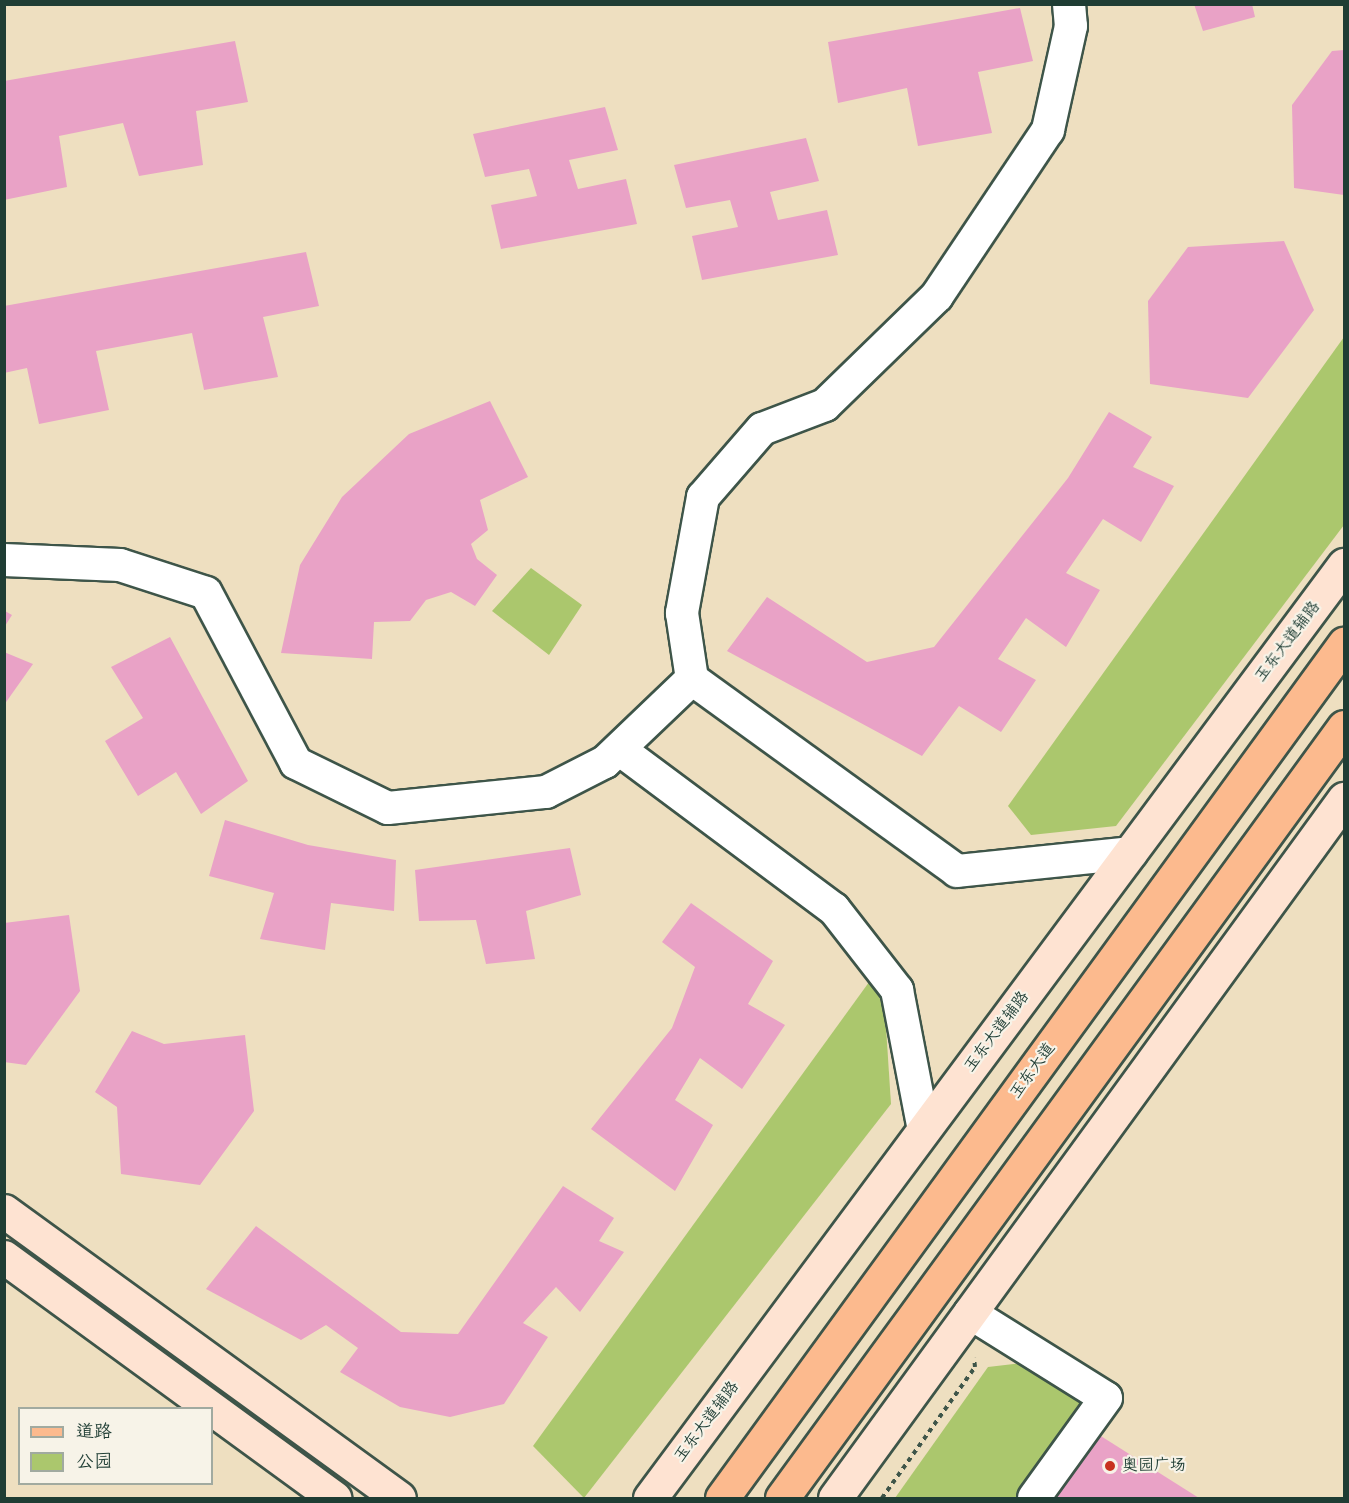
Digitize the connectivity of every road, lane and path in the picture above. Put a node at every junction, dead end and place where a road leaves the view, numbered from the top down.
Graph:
1 (1069, 4) edge
2 (4, 560) edge
3 (1344, 565) edge
4 (1344, 644) edge
5 (692, 680) junction
6 (1344, 727) edge
7 (620, 749) junction
8 (1344, 799) edge
9 (1131, 853) junction
10 (924, 1130) junction
11 (4, 1211) edge
12 (4, 1257) edge
13 (970, 1313) junction
14 (210, 1407) edge
15 (213, 1409) edge
16 (335, 1498) edge
17 (399, 1498) edge
18 (650, 1498) edge
19 (722, 1498) edge
20 (782, 1498) edge
21 (835, 1498) edge
22 (1034, 1498) edge

1 - 5 street
2 - 7 street
3 - 9 street, 玉东大道辅路
4 - 19 main road, 玉东大道
5 - 7 street
5 - 9 street
6 - 20 main road
7 - 10 street
8 - 13 street
9 - 10 street, 玉东大道辅路
10 - 18 street, 玉东大道辅路
11 - 17 street
12 - 14 street
13 - 21 street
13 - 22 street
15 - 16 street

